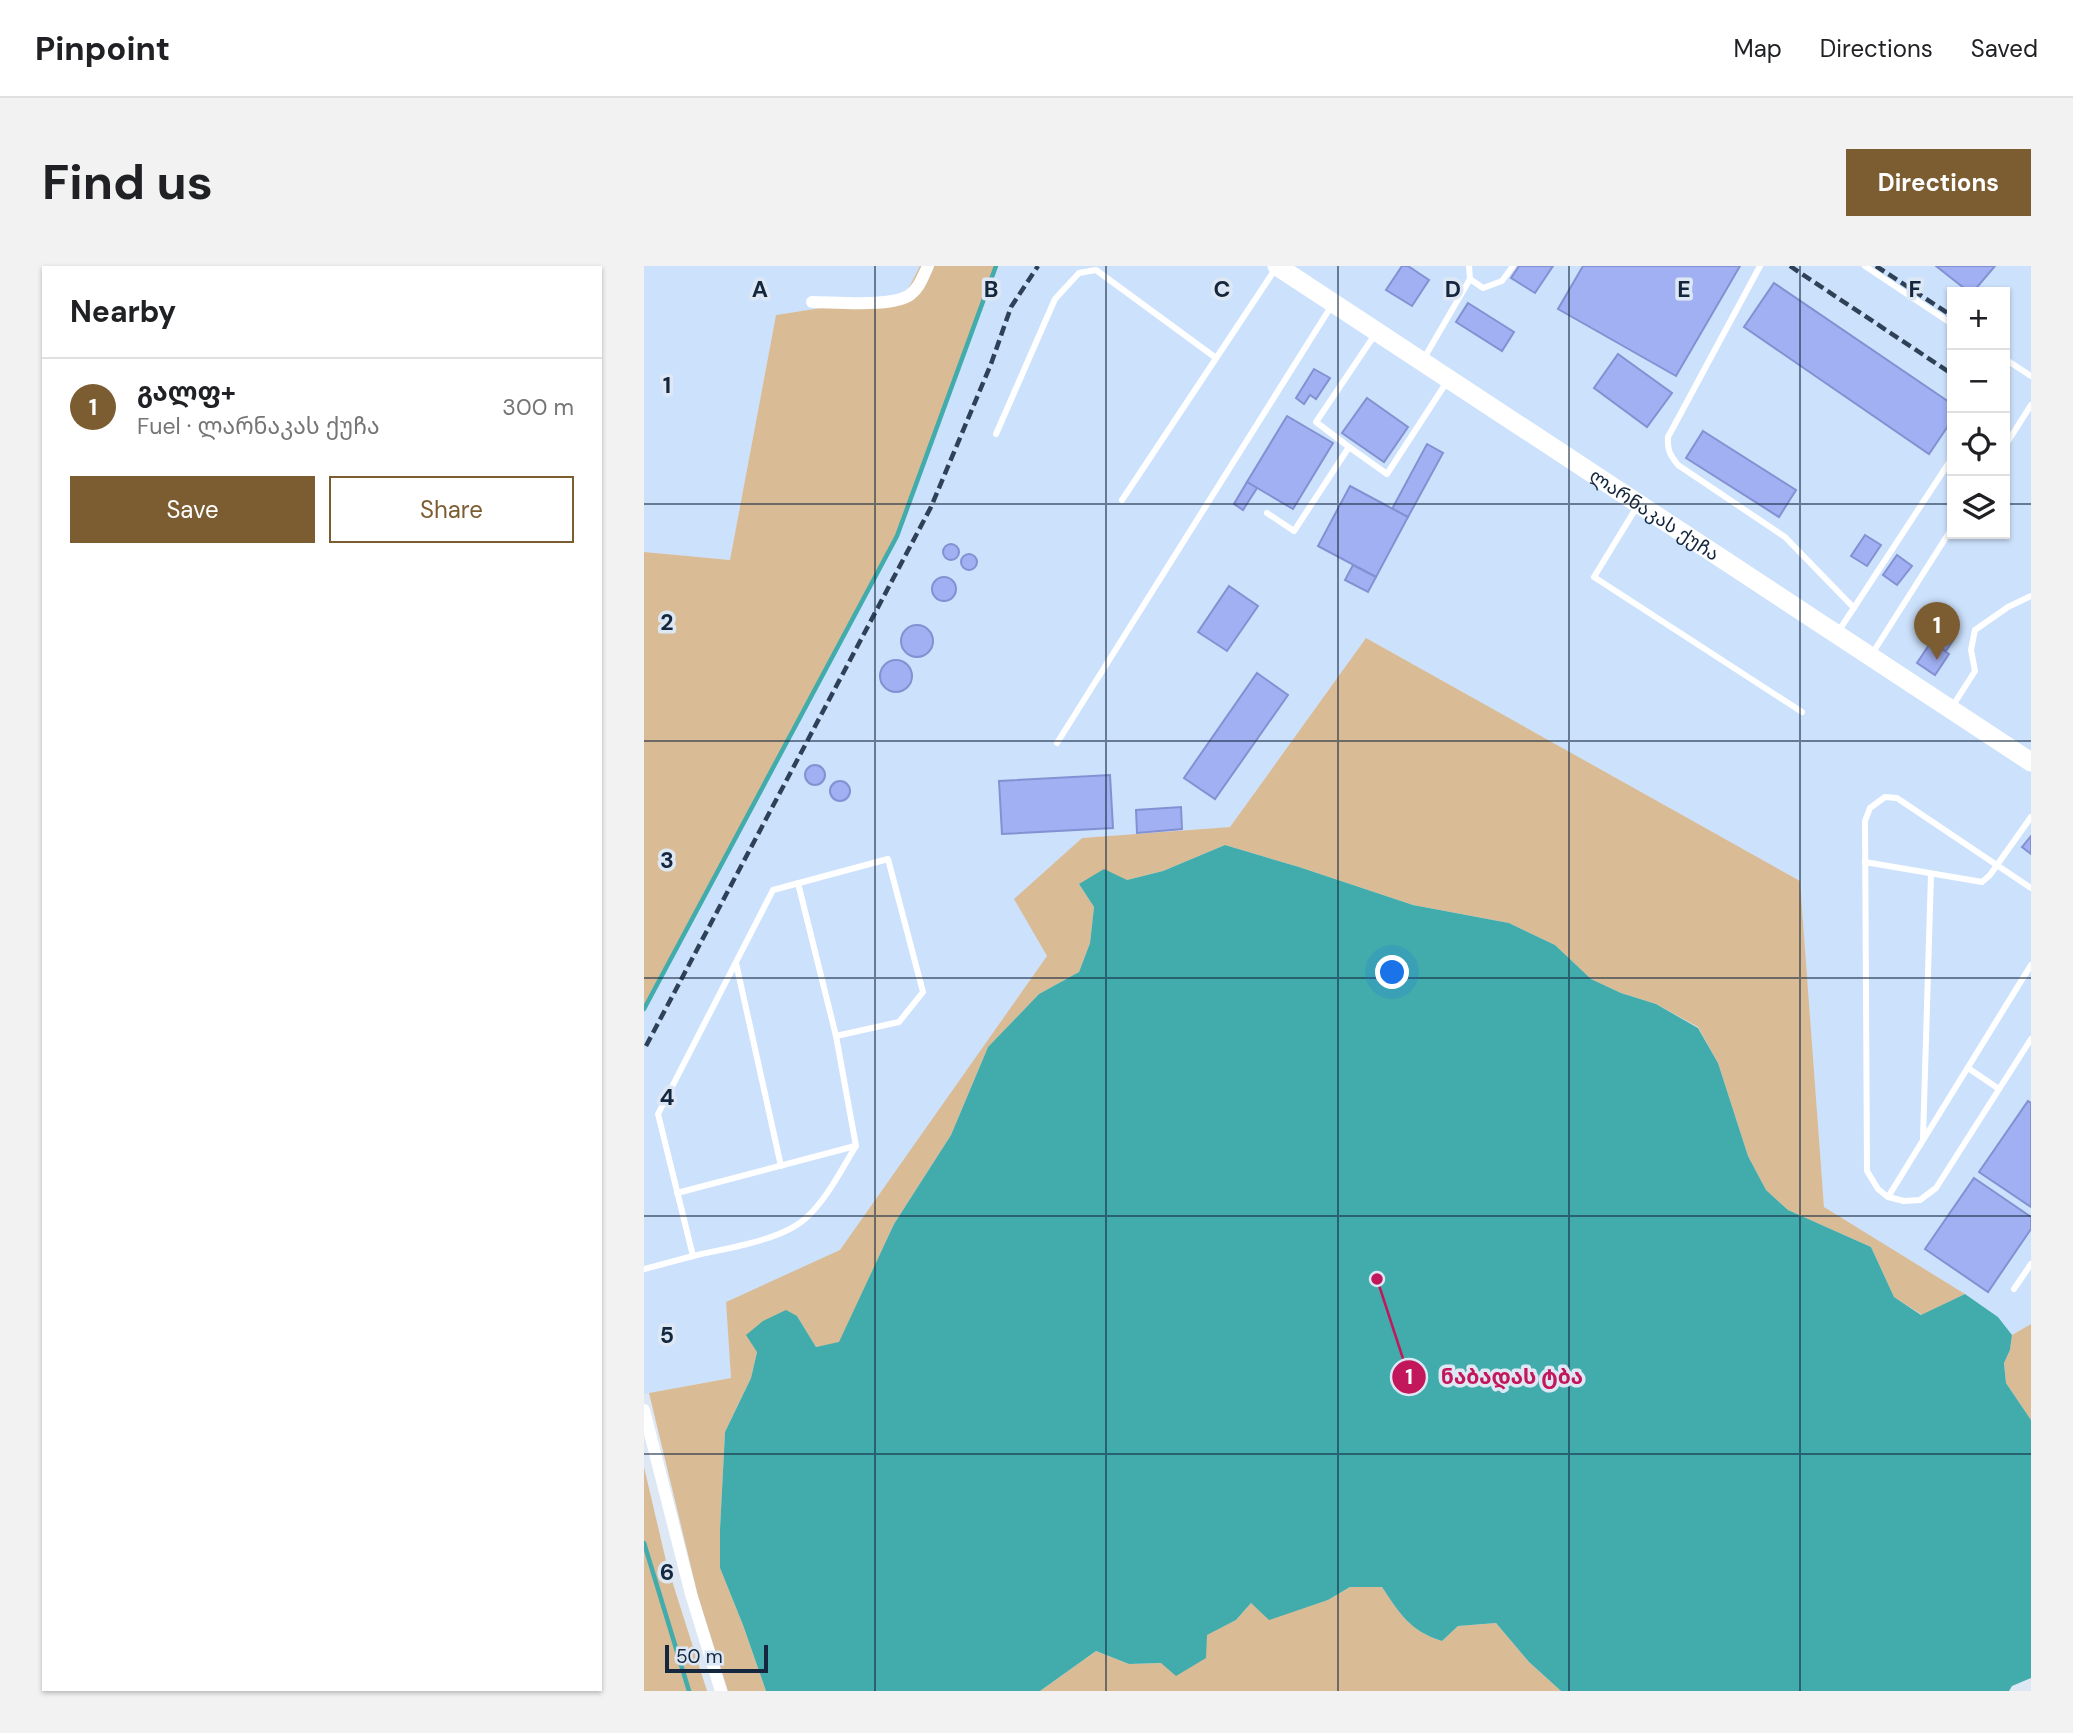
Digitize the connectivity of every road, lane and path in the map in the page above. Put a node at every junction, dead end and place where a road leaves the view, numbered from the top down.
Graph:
1 (928, 266) edge
2 (1277, 266) edge
3 (1469, 266) edge
4 (1513, 266) edge
5 (1760, 266) edge
6 (1865, 266) edge
7 (1470, 279) junction
8 (812, 302) dead end
9 (1333, 303) junction
10 (1947, 321) edge
11 (1377, 332) junction
12 (1216, 358) junction
13 (1422, 361) junction
14 (2010, 364) edge
15 (2031, 376) edge
16 (1449, 379) junction
17 (2031, 405) edge
18 (996, 434) dead end
19 (2010, 438) edge
20 (1349, 447) junction
21 (1947, 466) edge
22 (1122, 500) dead end
23 (1639, 504) junction
24 (1267, 513) dead end
25 (1947, 536) edge
26 (2031, 596) edge
27 (1854, 608) junction
28 (1837, 633) junction
29 (1871, 656) junction
30 (1951, 709) junction
31 (1802, 712) dead end
32 (1057, 743) dead end
33 (2031, 762) edge
34 (2031, 817) edge
35 (1865, 862) junction
36 (1998, 865) junction
37 (1931, 874) junction
38 (798, 883) junction
39 (2031, 888) edge
40 (736, 962) junction
41 (2031, 965) edge
42 (836, 1036) junction
43 (2031, 1039) edge
44 (1968, 1068) junction
45 (1999, 1089) junction
46 (1923, 1140) junction
47 (856, 1146) junction
48 (781, 1167) junction
49 (677, 1193) junction
50 (1888, 1197) junction
51 (693, 1256) junction
52 (2031, 1264) edge
53 (644, 1269) edge
54 (2014, 1289) dead end
55 (644, 1410) edge
56 (721, 1691) edge

1 - 8 street
2 - 9 highway, ლარნაკას ქუჩა
2 - 12 lane
3 - 7 lane
4 - 7 lane
5 - 27 lane
6 - 10 lane
7 - 13 lane
9 - 11 highway, ლარნაკას ქუჩა
9 - 32 lane
11 - 13 highway, ლარნაკას ქუჩა
11 - 20 lane
12 - 18 lane
12 - 22 lane
13 - 16 highway, ლარნაკას ქუჩა
14 - 15 lane
16 - 20 lane
16 - 23 highway, ლარნაკას ქუჩა
17 - 19 lane
20 - 24 lane
21 - 27 lane
23 - 28 highway, ლარნაკას ქუჩა
23 - 31 lane
25 - 29 lane
26 - 30 lane
27 - 28 lane
28 - 29 highway, ლარნაკას ქუჩა
29 - 30 highway, ლარნაკას ქუჩა
30 - 33 highway, ლარნაკას ქუჩა
34 - 36 lane
35 - 36 lane
35 - 37 lane
35 - 50 lane
36 - 37 lane
36 - 39 lane
37 - 46 lane
38 - 40 lane
38 - 42 lane
38 - 42 lane
40 - 48 lane
40 - 49 lane
41 - 44 lane
42 - 47 lane
43 - 45 lane
44 - 45 lane
44 - 46 lane
45 - 50 lane
46 - 50 lane
47 - 48 lane
47 - 51 lane
48 - 49 lane
49 - 51 lane
51 - 53 lane
52 - 54 lane
55 - 56 street

